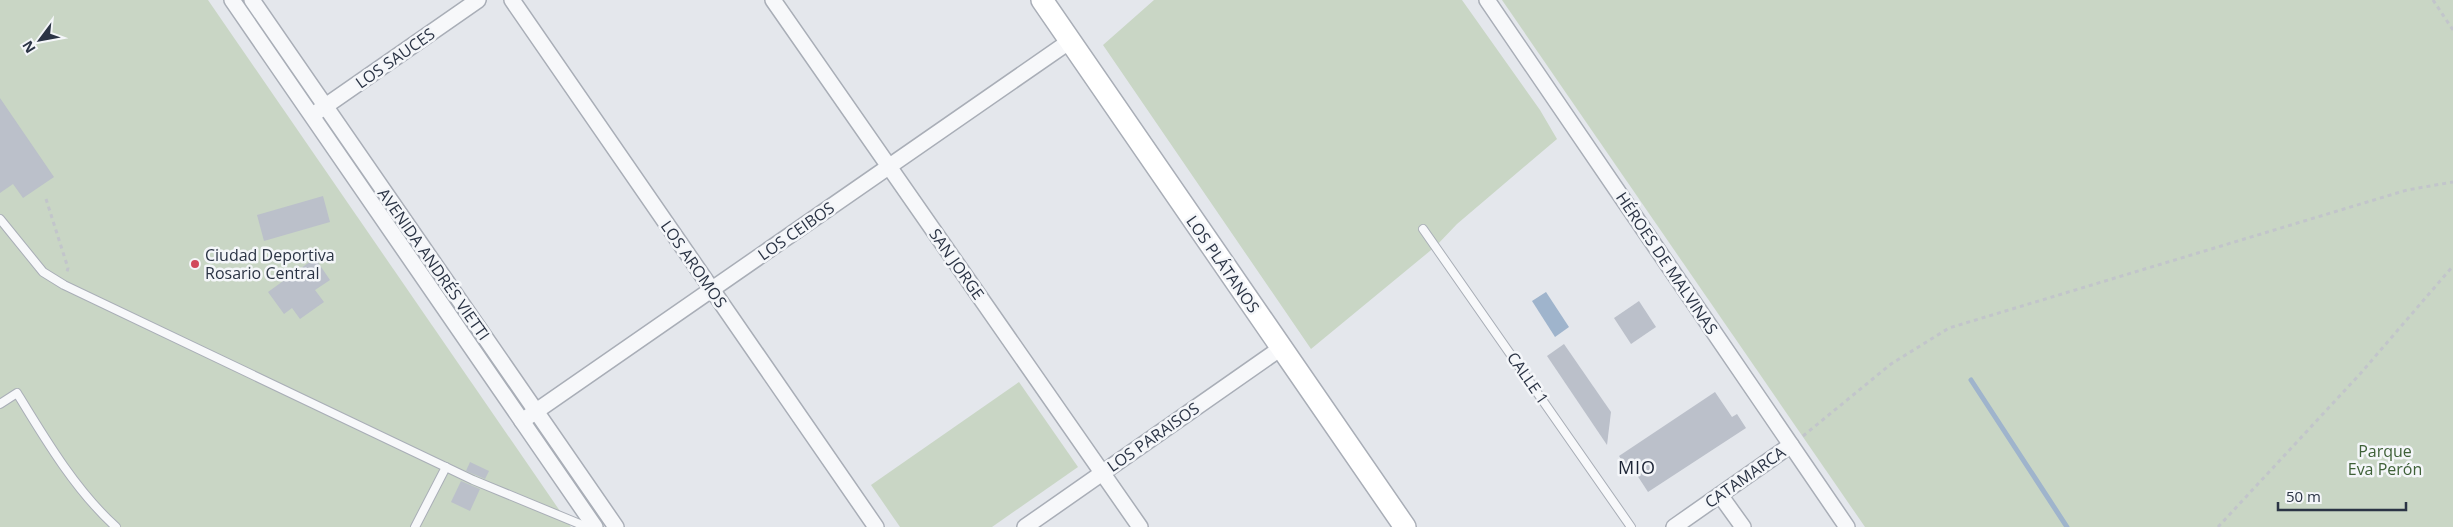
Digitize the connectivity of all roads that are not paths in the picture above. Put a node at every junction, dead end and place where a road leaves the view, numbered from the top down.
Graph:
1 (232, 0) edge
2 (252, 0) edge
3 (478, 0) edge
4 (512, 0) edge
5 (773, 0) edge
6 (1042, 0) edge
7 (1487, 0) edge
8 (1070, 41) junction
9 (325, 106) junction
10 (311, 116) junction
11 (889, 166) junction
12 (0, 219) edge
13 (1423, 229) dead end
14 (712, 289) junction
15 (1281, 348) junction
16 (0, 404) edge
17 (536, 411) junction
18 (522, 421) junction
19 (1791, 445) junction
20 (446, 468) junction
21 (1102, 473) junction
22 (1720, 494) junction
23 (611, 526) edge
24 (116, 527) edge
25 (416, 527) edge
26 (587, 527) edge
27 (595, 527) edge
28 (876, 527) edge
29 (1025, 527) edge
30 (1140, 527) edge
31 (1405, 527) edge
32 (1631, 527) edge
33 (1674, 527) edge
34 (1743, 527) edge
35 (1847, 527) edge

1 - 10 street, AVENIDA ANDRÉS VIETTI
2 - 9 street, AVENIDA ANDRÉS VIETTI
3 - 9 street, LOS SAUCES
4 - 14 street, LOS AROMOS
5 - 11 street, SAN JORGE
6 - 8 street, LOS PLÁTANOS
7 - 19 street, HÉROES DE MALVINAS
8 - 11 street, LOS CEIBOS
8 - 15 street, LOS PLÁTANOS
9 - 10 street, LOS SAUCES
9 - 17 street, AVENIDA ANDRÉS VIETTI
10 - 18 street, AVENIDA ANDRÉS VIETTI
11 - 14 street, LOS CEIBOS
11 - 21 street, SAN JORGE
12 - 20 lane
13 - 32 lane, CALLE 1
14 - 17 street, LOS CEIBOS
14 - 28 street, LOS AROMOS
15 - 21 street, LOS PARAISOS
15 - 31 street, LOS PLÁTANOS
16 - 24 lane
17 - 18 street, LOS CEIBOS
17 - 23 street, AVENIDA ANDRÉS VIETTI
18 - 27 street, AVENIDA ANDRÉS VIETTI
19 - 22 street, CATAMARCA
19 - 35 street, HÉROES DE MALVINAS
20 - 25 lane
20 - 26 lane
21 - 29 street, LOS PARAISOS
21 - 30 street, SAN JORGE
22 - 33 street, CATAMARCA
22 - 34 street

